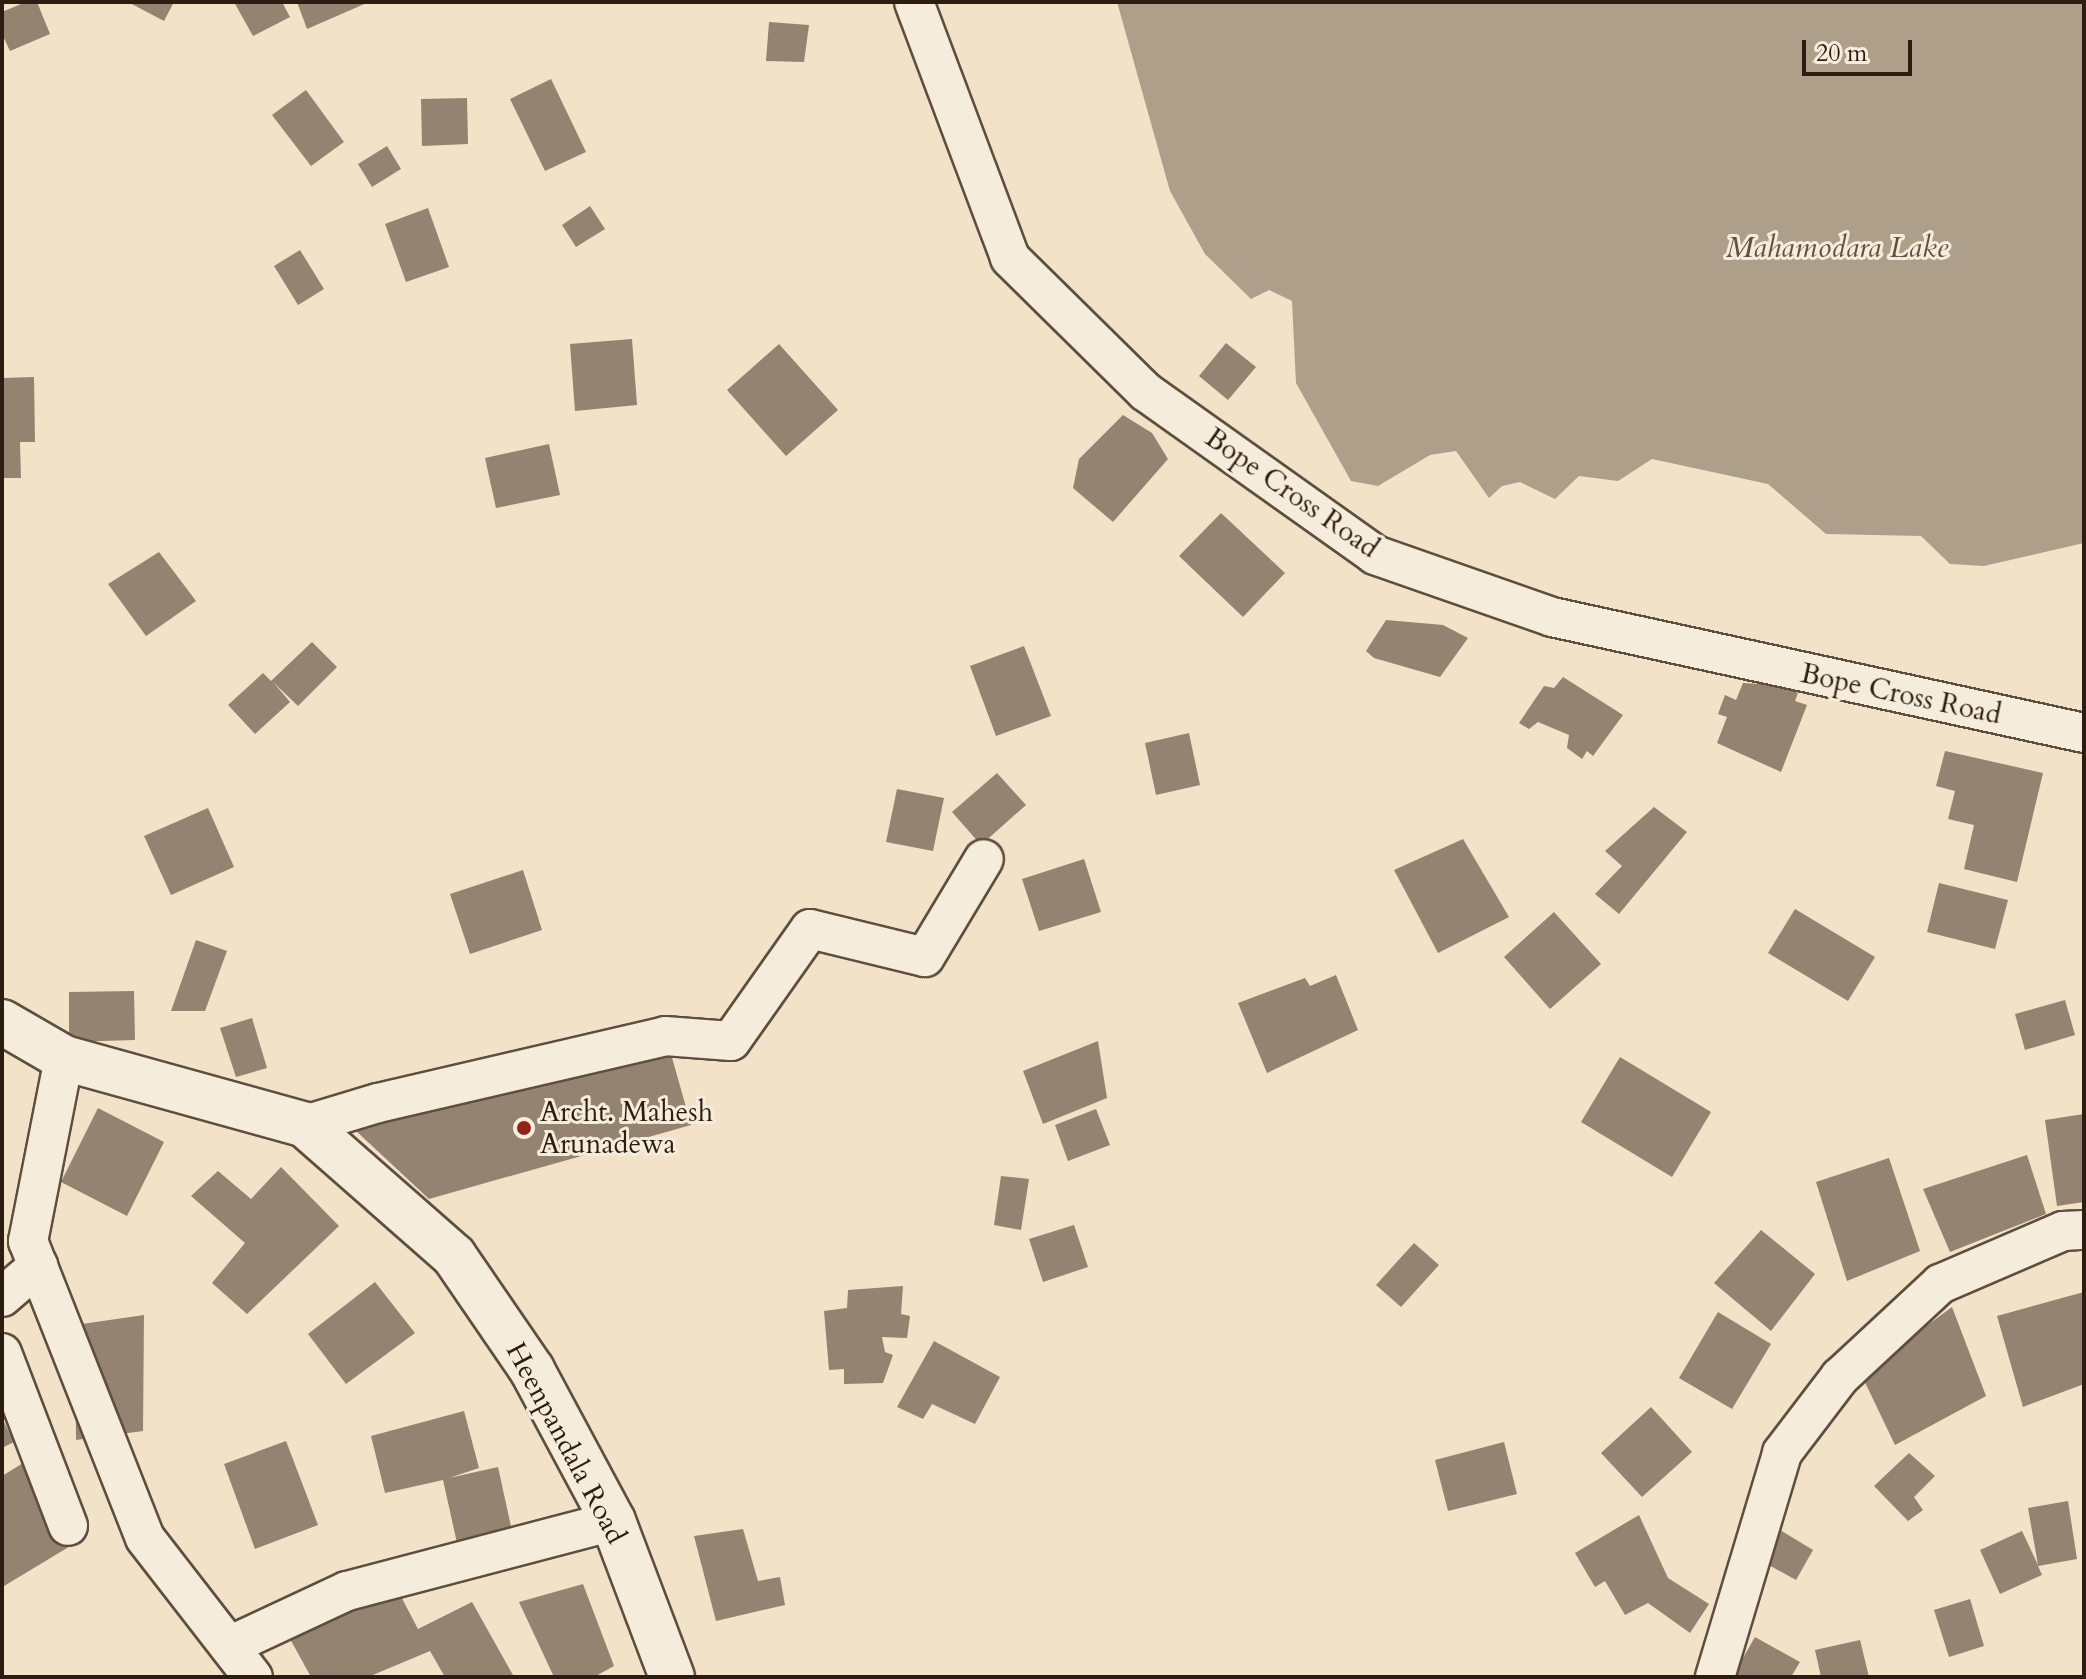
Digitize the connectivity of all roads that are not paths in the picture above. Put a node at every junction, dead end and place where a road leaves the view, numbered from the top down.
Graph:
1 (914, 2) edge
2 (2084, 733) edge
3 (984, 859) dead end
4 (2, 1022) edge
5 (64, 1058) junction
6 (305, 1125) junction
7 (2084, 1230) edge
8 (38, 1266) junction
9 (2, 1297) edge
10 (2, 1353) edge
11 (613, 1521) junction
12 (68, 1526) dead end
13 (229, 1646) junction
14 (253, 1677) edge
15 (672, 1677) edge
16 (1715, 1677) edge

1 - 2 street, Bope Cross Road
3 - 6 street
4 - 5 street, Heenpandala Road
5 - 6 street, Heenpandala Road
5 - 8 street
6 - 11 street, Heenpandala Road
7 - 16 street
8 - 9 street
8 - 13 street
10 - 12 street
11 - 13 street
11 - 15 street, Heenpandala Road
13 - 14 street

